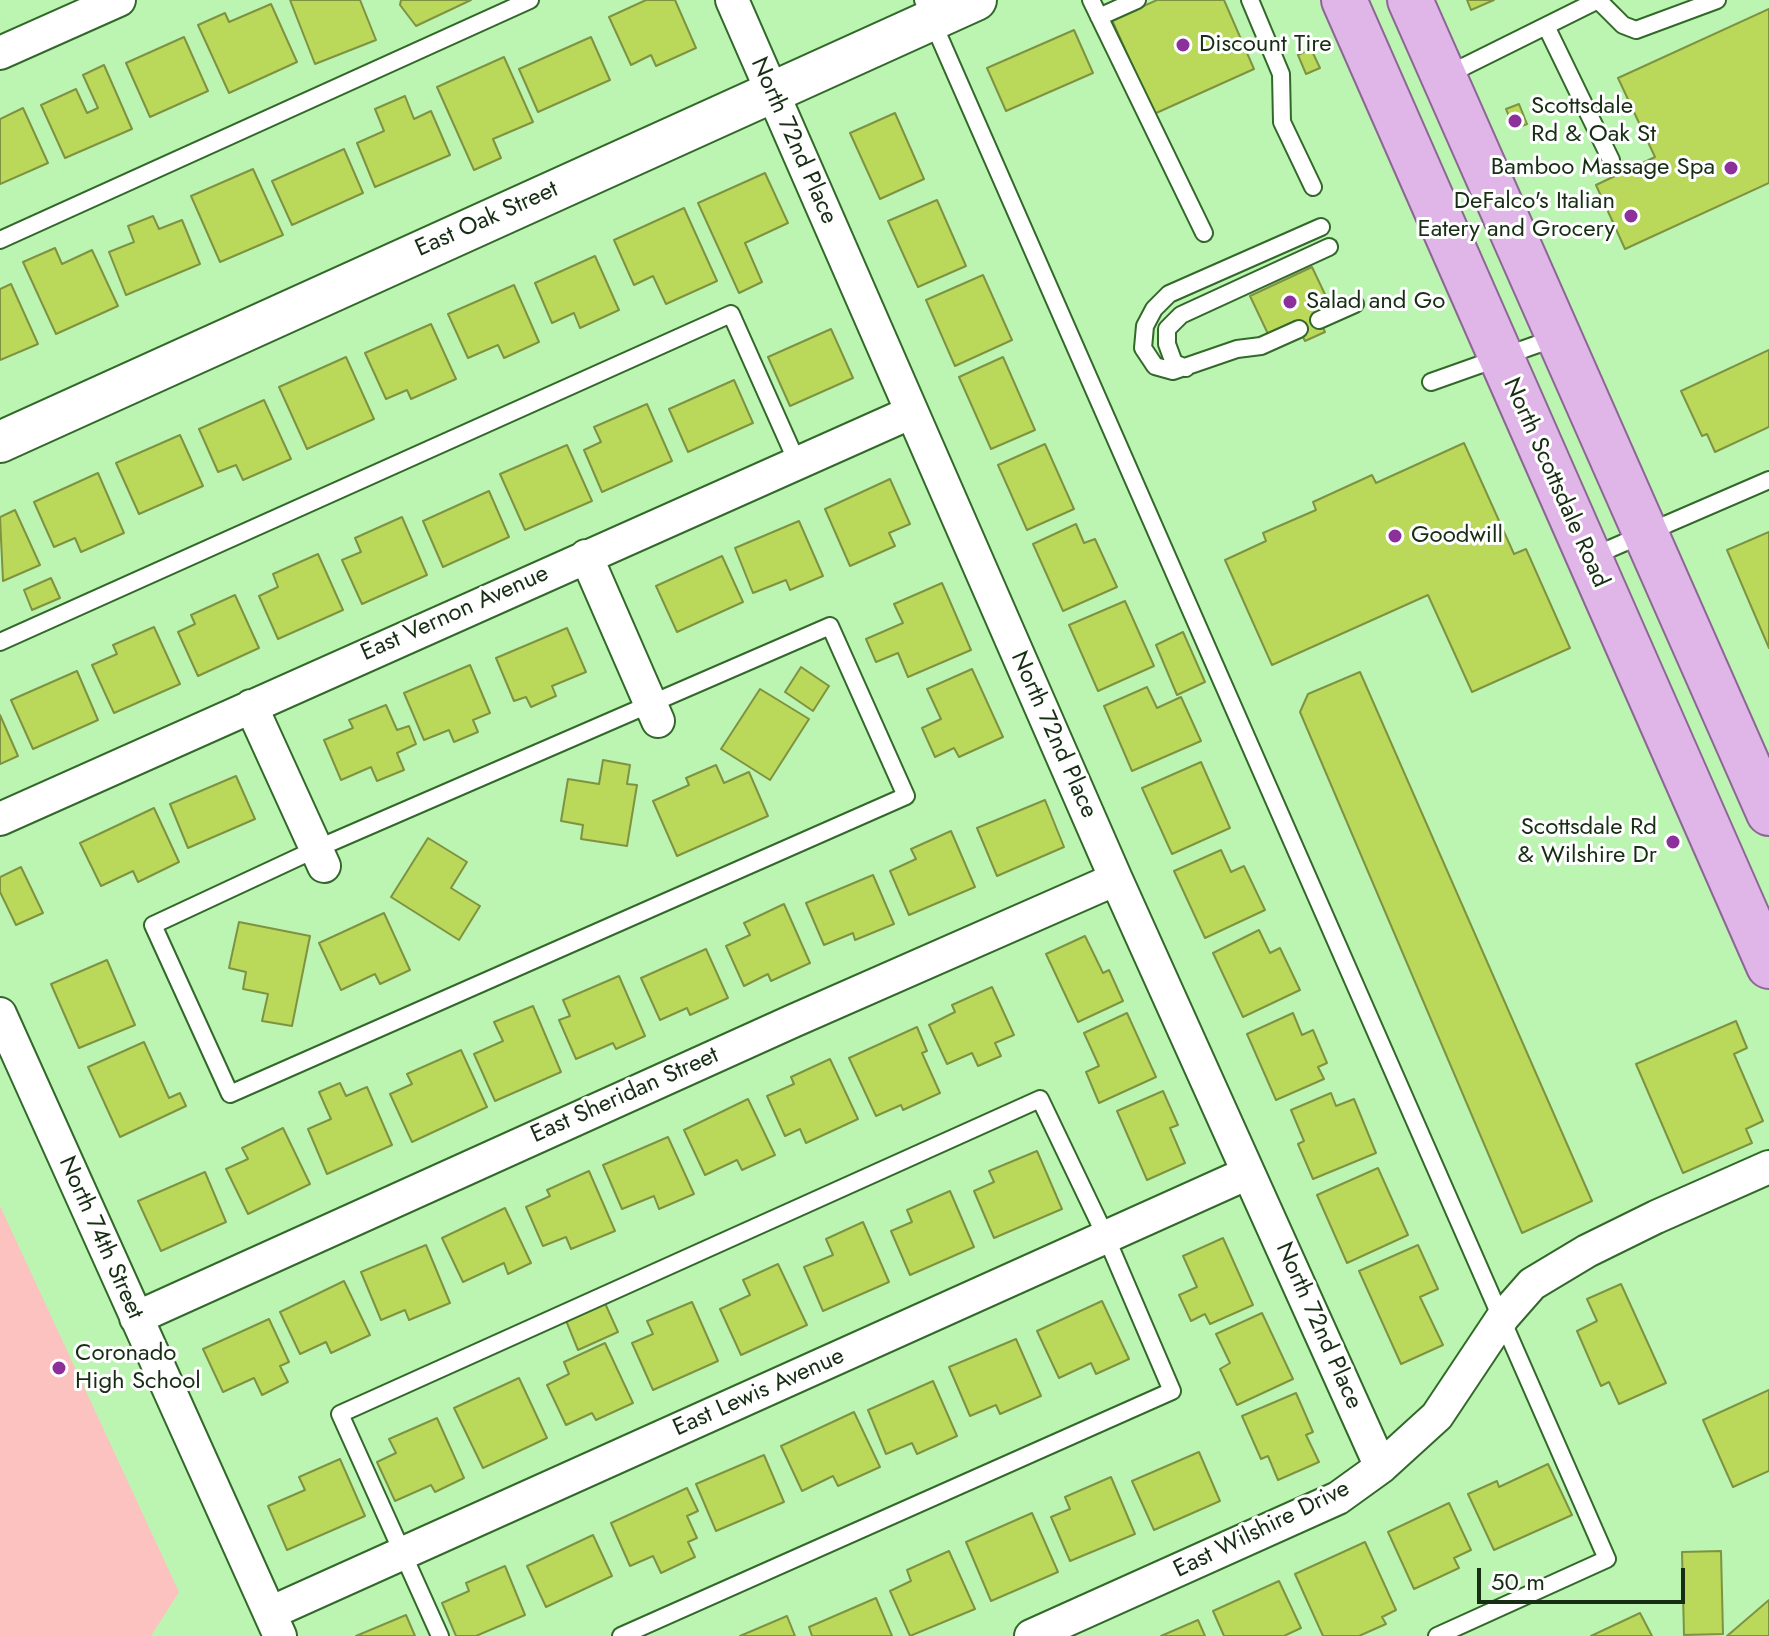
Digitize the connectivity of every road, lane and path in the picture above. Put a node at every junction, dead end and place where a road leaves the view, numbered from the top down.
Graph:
1 (119, 0) edge
2 (530, 0) edge
3 (732, 0) edge
4 (976, 0) edge
5 (1091, 0) edge
6 (1137, 0) edge
7 (1250, 0) edge
8 (1344, 0) edge
9 (1410, 0) edge
10 (1598, 0) edge
11 (1717, 0) edge
12 (928, 10) edge
13 (1099, 17) junction
14 (1546, 26) junction
15 (0, 53) edge
16 (1445, 76) junction
17 (771, 91) junction
18 (1611, 160) dead end
19 (1313, 187) dead end
20 (1321, 227) dead end
21 (1204, 233) dead end
22 (0, 240) edge
23 (1329, 247) dead end
24 (1355, 304) dead end
25 (1319, 320) dead end
26 (1299, 329) dead end
27 (1559, 336) junction
28 (1500, 358) junction
29 (1186, 368) junction
30 (1431, 382) dead end
31 (912, 412) junction
32 (0, 442) edge
33 (797, 462) junction
34 (1769, 480) edge
35 (1646, 532) junction
36 (586, 556) junction
37 (1588, 558) junction
38 (0, 642) edge
39 (251, 706) junction
40 (654, 713) junction
41 (1769, 813) edge
42 (0, 819) edge
43 (320, 857) junction
44 (1116, 879) junction
45 (1769, 966) edge
46 (0, 1014) edge
47 (1769, 1167) edge
48 (1248, 1173) junction
49 (1106, 1237) junction
50 (1503, 1317) junction
51 (136, 1318) junction
52 (1381, 1467) junction
53 (402, 1553) junction
54 (275, 1624) edge
55 (440, 1636) edge
56 (621, 1636) edge
57 (1031, 1636) edge
58 (1437, 1636) edge

1 - 15 street
2 - 22 lane
3 - 17 street, North 72nd Place
4 - 12 street, East Oak Street
5 - 13 lane
6 - 13 lane
7 - 19 lane
8 - 28 main road, North Scottsdale Road
9 - 16 main road
10 - 11 lane
10 - 14 lane
12 - 17 street, East Oak Street
12 - 50 lane
13 - 21 lane
14 - 16 lane
14 - 18 lane
16 - 27 main road
17 - 31 street, North 72nd Place
17 - 32 street, East Oak Street
20 - 29 lane
23 - 29 lane
24 - 25 lane
26 - 29 lane
27 - 28 lane
27 - 35 main road
28 - 30 lane
28 - 37 main road, North Scottsdale Road
31 - 33 street, East Vernon Avenue
31 - 44 street, North 72nd Place
33 - 36 street, East Vernon Avenue
33 - 38 lane
34 - 35 lane
35 - 37 lane
35 - 41 main road
36 - 39 street, East Vernon Avenue
36 - 40 street
37 - 45 main road, North Scottsdale Road
39 - 42 street, East Vernon Avenue
39 - 43 street
40 - 43 lane
40 - 43 lane
44 - 48 street, North 72nd Place
44 - 51 street, East Sheridan Street
46 - 51 street, North 74th Street
47 - 50 street, East Wilshire Drive
48 - 49 street, East Lewis Avenue
48 - 52 street, North 72nd Place
49 - 53 street, East Lewis Avenue
49 - 53 lane
49 - 56 lane
50 - 52 street, East Wilshire Drive
50 - 58 lane
51 - 54 street, North 74th Street
52 - 57 street, East Wilshire Drive
53 - 54 street, East Lewis Avenue
53 - 55 lane

